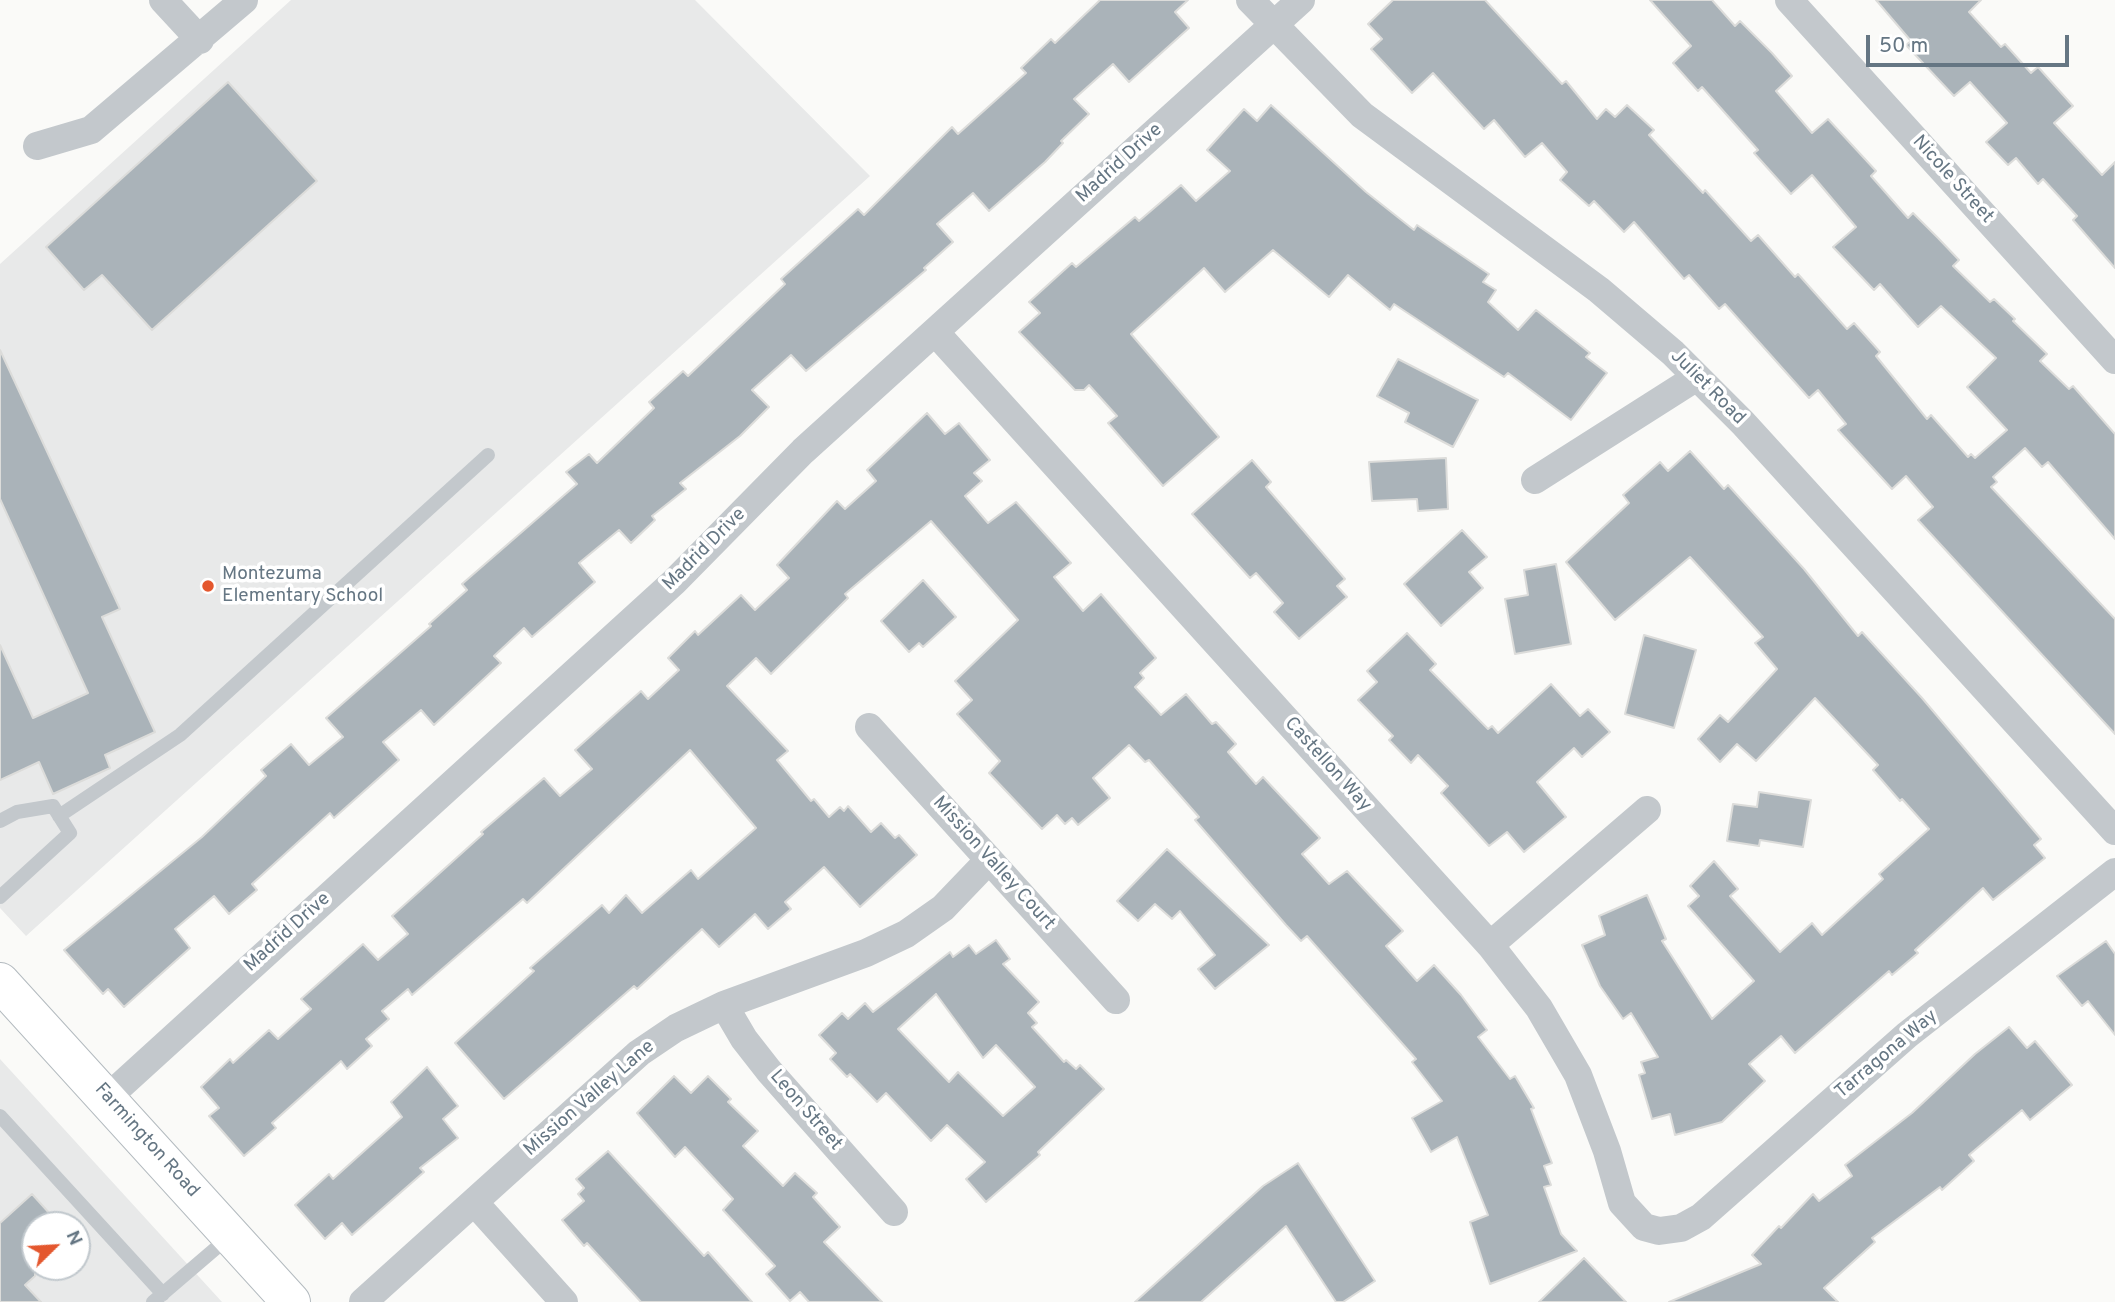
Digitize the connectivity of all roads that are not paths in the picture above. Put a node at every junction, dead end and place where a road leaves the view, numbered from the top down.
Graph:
1 (163, 0) edge
2 (244, 0) edge
3 (1250, 0) edge
4 (1301, 0) edge
5 (1789, 0) edge
6 (1273, 26) junction
7 (200, 40) junction
8 (37, 146) dead end
9 (934, 332) junction
10 (2115, 360) edge
11 (1697, 377) junction
12 (488, 455) dead end
13 (1535, 480) dead end
14 (869, 727) dead end
15 (1647, 810) dead end
16 (59, 816) junction
17 (0, 821) edge
18 (2115, 831) edge
19 (989, 860) junction
20 (2115, 872) edge
21 (0, 897) edge
22 (1490, 945) junction
23 (0, 982) edge
24 (1116, 1000) dead end
25 (724, 1005) junction
26 (107, 1098) junction
27 (0, 1116) edge
28 (474, 1202) junction
29 (894, 1212) dead end
30 (1658, 1231) joint
31 (231, 1235) junction
32 (158, 1298) edge
33 (292, 1302) edge
34 (363, 1302) edge
35 (564, 1302) edge

1 - 7 street
2 - 7 street
3 - 6 street, Juliet Road
4 - 6 street, Madrid Drive
5 - 10 street, Nicole Street
6 - 9 street, Madrid Drive
6 - 11 street, Juliet Road
7 - 8 street
9 - 22 street, Castellon Way
9 - 26 street, Madrid Drive
11 - 13 street
11 - 18 street, Juliet Road
12 - 16 lane
14 - 19 street, Mission Valley Court
15 - 22 street
16 - 17 lane
16 - 21 lane
19 - 24 street, Mission Valley Court
19 - 25 street, Mission Valley Lane
20 - 30 street, Tarragona Way
22 - 30 street, Castellon Way
23 - 26 main road, Farmington Road
25 - 28 street, Mission Valley Lane
25 - 29 street, Leon Street
26 - 31 main road, Farmington Road
27 - 32 lane
28 - 34 street, Mission Valley Lane
28 - 35 street
31 - 32 lane
31 - 33 main road, Farmington Road

